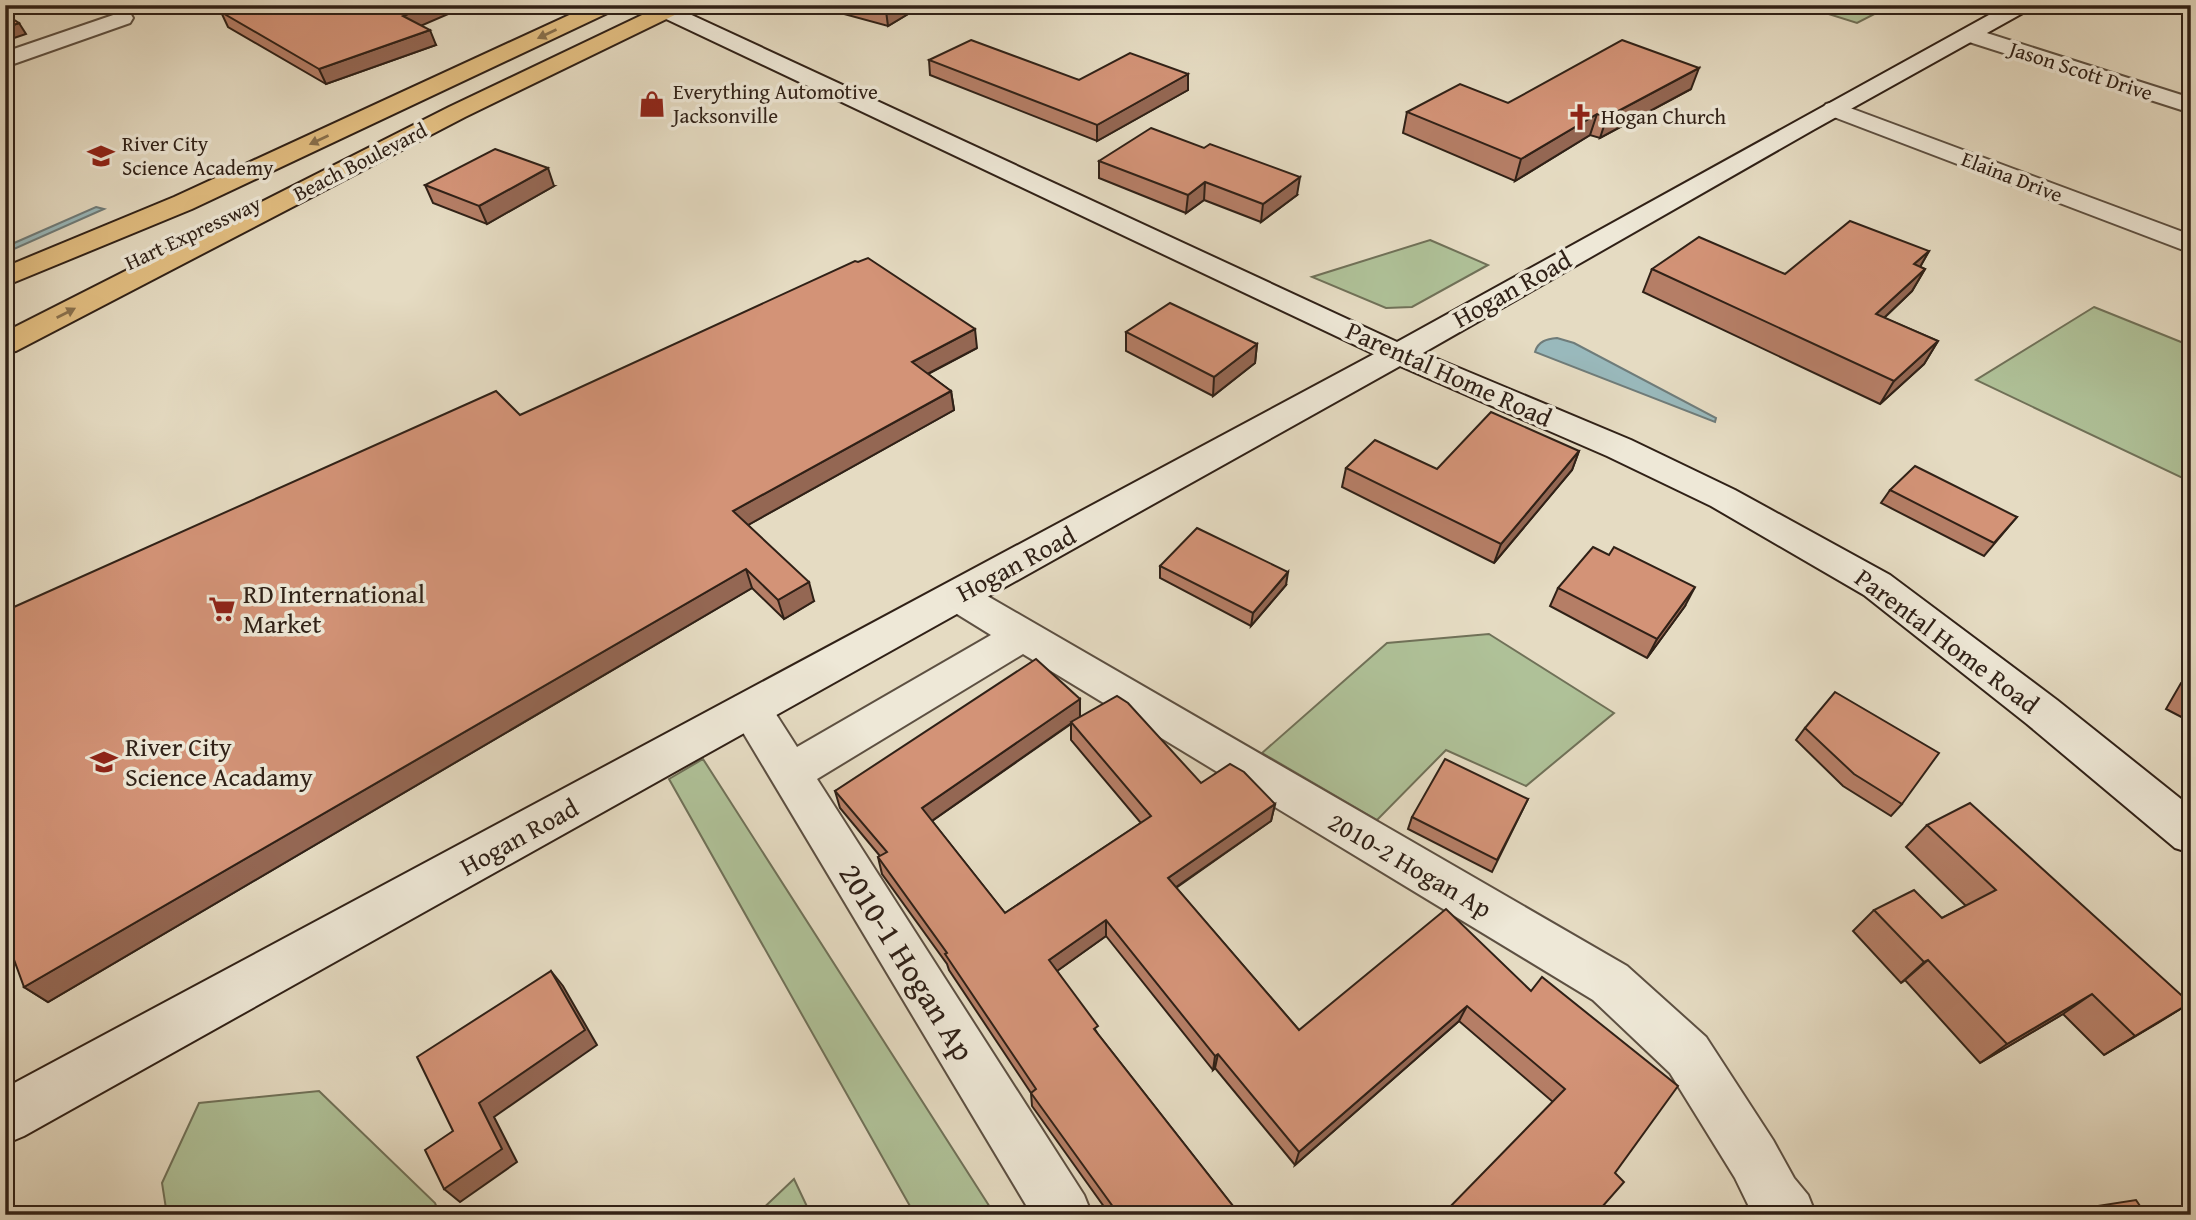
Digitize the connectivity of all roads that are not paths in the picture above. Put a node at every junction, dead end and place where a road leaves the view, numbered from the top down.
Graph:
1 (106, 5) edge
2 (609, 5) edge
3 (2023, 5) edge
4 (666, 7) edge
5 (1971, 35) junction
6 (5, 60) edge
7 (2191, 106) edge
8 (1834, 109) junction
9 (457, 112) junction
10 (183, 203) junction
11 (2191, 245) edge
12 (5, 277) edge
13 (5, 292) edge
14 (5, 319) edge
15 (5, 344) edge
16 (1398, 354) junction
17 (957, 596) junction
18 (1023, 635) junction
19 (750, 709) junction
20 (790, 773) junction
21 (2191, 834) edge
22 (5, 1117) edge
23 (1773, 1209) edge
24 (1064, 1215) edge

1 - 6 street
2 -> 10 highway, Beach Boulevard
3 - 5 street, Hogan Road
4 - 9 highway, Beach Boulevard
4 - 16 street, Parental Home Road
5 - 7 street, Jason Scott Drive
5 - 8 street, Hogan Road
8 - 11 street, Elaina Drive
8 - 16 street, Hogan Road
9 - 14 highway, Hart Expressway
15 -> 9 highway, Beach Boulevard
10 - 12 highway, Beach Boulevard
10 - 13 highway, Hart Expressway
16 - 17 street, Hogan Road
16 - 21 street, Parental Home Road
17 - 18 street, 2010-2 Hogan Ap
17 - 19 street, Hogan Road
18 - 20 street
18 - 23 street, 2010-2 Hogan Ap
19 - 20 street, 2010-1 Hogan Ap
19 - 22 street, Hogan Road
20 - 24 street, 2010-1 Hogan Ap

